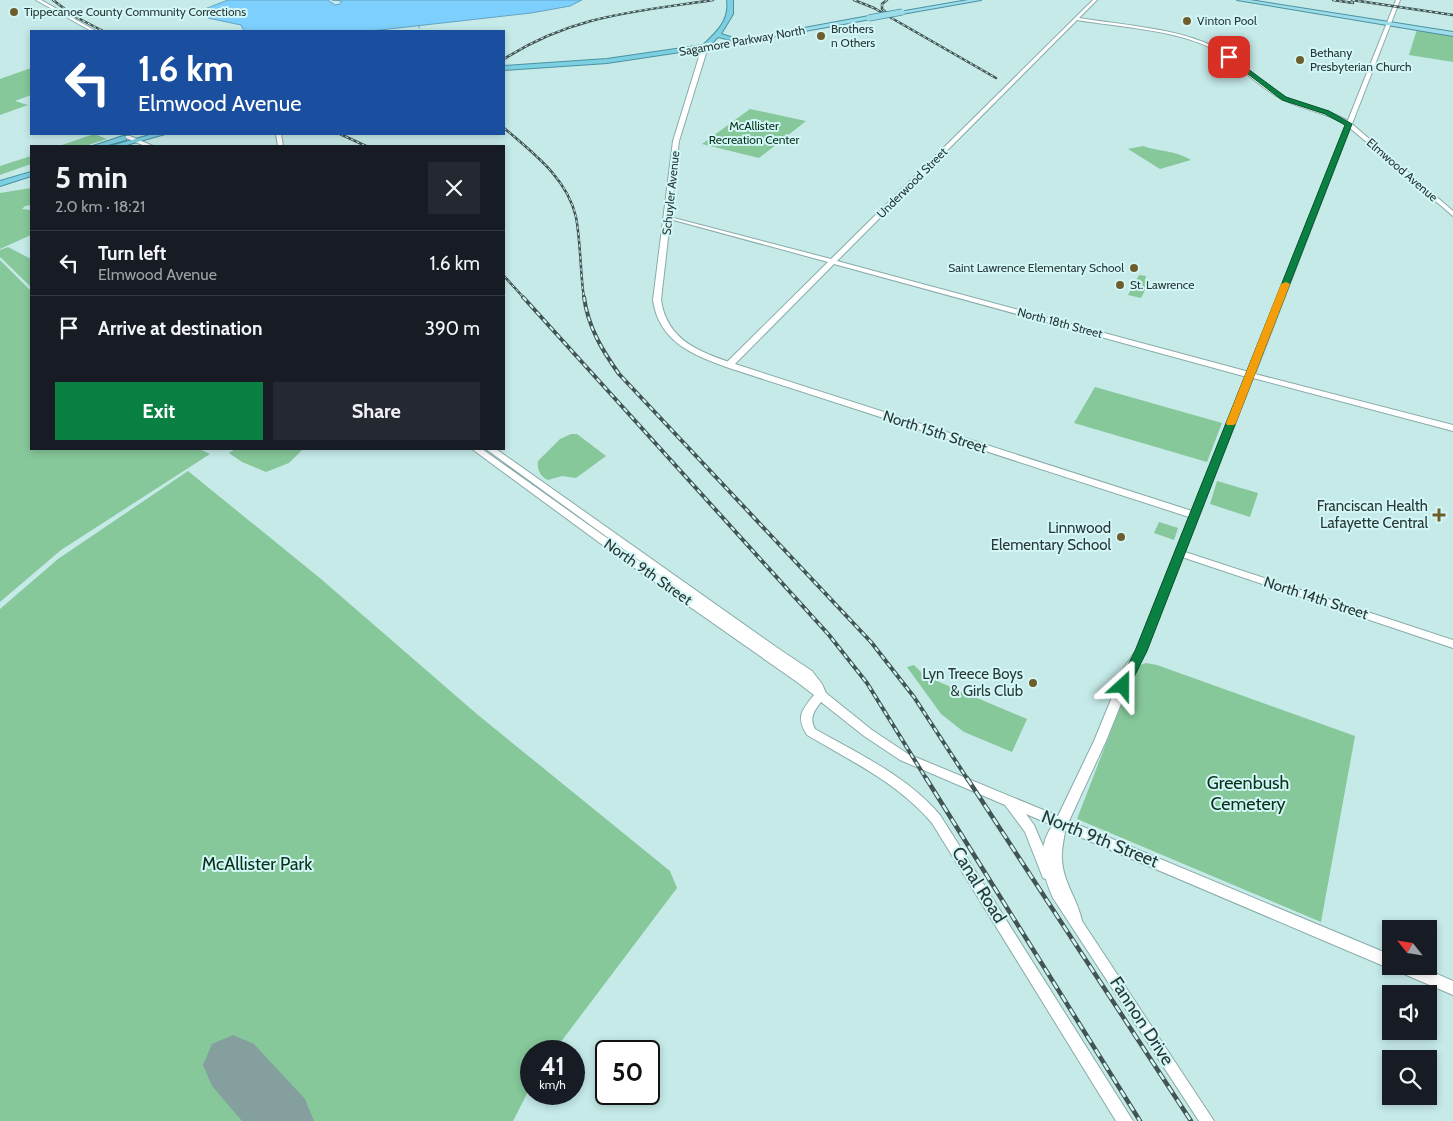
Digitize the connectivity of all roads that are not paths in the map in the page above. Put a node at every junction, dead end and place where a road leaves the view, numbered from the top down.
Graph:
1 (38, 0) edge
2 (723, 0) edge
3 (730, 0) edge
4 (942, 0) edge
5 (978, 0) edge
6 (1095, 0) edge
7 (1240, 0) edge
8 (1253, 0) edge
9 (1398, 0) edge
10 (893, 8) joint
11 (902, 12) joint
12 (861, 13) joint
13 (869, 18) joint
14 (1076, 19) junction
15 (1390, 23) junction
16 (92, 30) edge
17 (1453, 33) edge
18 (717, 35) junction
19 (731, 38) junction
20 (705, 48) junction
21 (505, 63) edge
22 (505, 68) edge
23 (1349, 124) junction
24 (152, 135) edge
25 (134, 137) edge
26 (100, 145) edge
27 (117, 145) edge
28 (148, 145) edge
29 (30, 167) edge
30 (30, 174) edge
31 (0, 178) edge
32 (0, 184) edge
33 (1453, 214) edge
34 (668, 217) junction
35 (834, 262) junction
36 (679, 341) joint
37 (729, 365) junction
38 (1250, 374) junction
39 (1453, 428) edge
40 (477, 450) edge
41 (491, 450) edge
42 (1194, 514) junction
43 (1179, 553) junction
44 (1453, 644) edge
45 (821, 694) junction
46 (1009, 802) junction
47 (1061, 824) junction
48 (1048, 874) junction
49 (1076, 921) junction
50 (1382, 958) edge
51 (1423, 975) edge
52 (1453, 988) edge
53 (1125, 1121) edge
54 (1207, 1121) edge

1 - 16 street
2 - 20 highway, Schuyler Avenue
3 - 18 highway, Schuyler Avenue
4 - 10 main road, Sagamore Parkway North
5 - 11 main road, Sagamore Parkway North
6 - 14 street, Underwood Street
7 - 15 main road
8 - 15 main road
9 - 15 main road
10 - 12 main road, Sagamore Parkway North
11 - 13 main road, Sagamore Parkway North, bridge
12 - 19 main road, Sagamore Parkway North
13 - 20 main road, Sagamore Parkway North
14 - 23 street, Elmwood Avenue
14 - 35 street, Underwood Street
15 - 17 main road
15 - 23 main road
18 - 19 highway
18 - 20 highway, Schuyler Avenue
19 - 20 main road, Sagamore Parkway North
20 - 21 highway, Sagamore Parkway North
20 - 22 highway, Sagamore Parkway North
20 - 34 main road, Schuyler Avenue
23 - 33 main road, Elmwood Avenue
23 - 38 main road
24 - 25 highway
25 - 26 highway
25 - 27 highway
25 - 28 main road
29 - 31 highway
30 - 32 highway
34 - 35 street, North 18th Street
34 - 36 main road, Schuyler Avenue
35 - 37 street, Underwood Street
35 - 38 street, North 18th Street
36 - 37 main road, North 15th Street
37 - 42 main road, North 15th Street
38 - 39 main road, North 18th Street
38 - 42 main road
40 - 45 main road, North 9th Street
41 - 45 main road, North 9th Street
42 - 43 main road
43 - 44 street, North 14th Street
43 - 47 main road
45 - 46 main road, North 9th Street
45 - 53 main road, Canal Road
46 - 47 main road, North 9th Street
46 - 48 main road
47 - 48 street, Fannon Drive
47 - 49 street, Fannon Drive
47 - 50 main road, North 9th Street
48 - 49 street, Fannon Drive
49 - 54 street, Fannon Drive
51 - 52 main road

